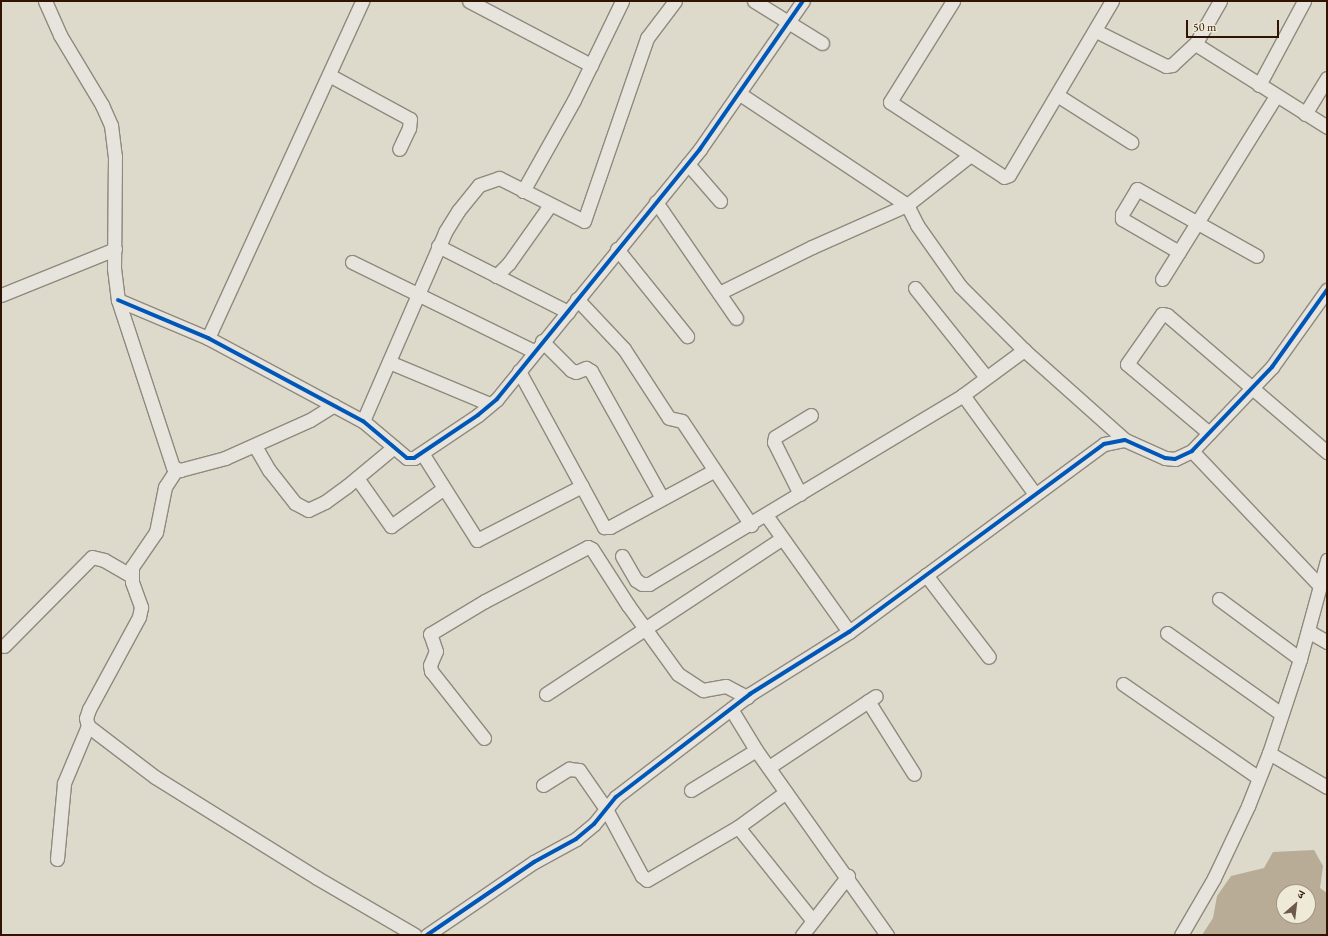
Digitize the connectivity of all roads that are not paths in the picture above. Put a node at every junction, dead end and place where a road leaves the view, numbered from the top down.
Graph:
1 (45, 1) edge
2 (362, 1) edge
3 (469, 1) edge
4 (622, 1) edge
5 (675, 1) edge
6 (754, 1) edge
7 (803, 1) edge
8 (954, 1) edge
9 (1112, 1) edge
10 (1220, 1) edge
11 (1304, 1) edge
12 (788, 23) junction
13 (1096, 30) junction
14 (822, 43) dead end
15 (1196, 43) junction
16 (591, 66) junction
17 (329, 76) junction
18 (1327, 78) edge
19 (1259, 84) junction
20 (740, 94) junction
21 (1057, 95) junction
22 (1276, 96) junction
23 (1305, 114) junction
24 (1327, 127) edge
25 (1131, 142) dead end
26 (399, 149) dead end
27 (969, 156) junction
28 (688, 164) junction
29 (523, 190) junction
30 (720, 201) dead end
31 (656, 202) junction
32 (550, 205) junction
33 (907, 206) junction
34 (1198, 222) junction
35 (438, 246) junction
36 (115, 249) junction
37 (617, 249) junction
38 (1179, 252) junction
39 (1257, 256) dead end
40 (352, 262) dead end
41 (496, 276) junction
42 (1162, 279) dead end
43 (915, 288) dead end
44 (1327, 290) edge
45 (719, 293) junction
46 (1, 295) edge
47 (417, 296) junction
48 (577, 299) junction
49 (118, 300) junction
50 (568, 312) junction
51 (736, 318) dead end
52 (688, 336) dead end
53 (208, 338) junction
54 (538, 346) junction
55 (1024, 350) junction
56 (389, 362) junction
57 (519, 371) junction
58 (986, 377) junction
59 (1252, 390) junction
60 (963, 395) junction
61 (490, 404) junction
62 (334, 405) junction
63 (811, 415) dead end
64 (363, 421) junction
65 (1209, 433) junction
66 (1125, 440) junction
67 (255, 446) junction
68 (394, 446) junction
69 (1192, 451) junction
70 (1327, 452) edge
71 (422, 453) junction
72 (176, 470) junction
73 (713, 470) junction
74 (357, 478) junction
75 (582, 486) junction
76 (444, 488) junction
77 (800, 494) junction
78 (1036, 494) junction
79 (662, 498) junction
80 (766, 515) junction
81 (751, 525) junction
82 (781, 539) junction
83 (622, 556) dead end
84 (1327, 560) edge
85 (130, 575) junction
86 (926, 575) junction
87 (1320, 586) junction
88 (1219, 599) dead end
89 (645, 627) junction
90 (1308, 631) junction
91 (849, 632) junction
92 (1167, 633) dead end
93 (1327, 642) edge
94 (4, 646) dead end
95 (989, 657) dead end
96 (1300, 659) junction
97 (1123, 684) dead end
98 (546, 694) dead end
99 (747, 697) junction
100 (732, 709) junction
101 (1280, 713) junction
102 (88, 726) junction
103 (484, 738) dead end
104 (756, 750) junction
105 (1269, 753) junction
106 (769, 767) junction
107 (914, 774) dead end
108 (1259, 778) junction
109 (543, 785) dead end
110 (1327, 787) edge
111 (691, 790) dead end
112 (786, 792) junction
113 (606, 809) junction
114 (738, 827) junction
115 (57, 858) dead end
116 (848, 876) junction
117 (813, 921) junction
118 (415, 935) edge
119 (427, 935) edge
120 (802, 935) edge
121 (888, 935) edge
122 (1181, 935) edge

1 - 36 street
2 - 17 street
3 - 16 street
4 - 16 street
5 - 32 street
6 - 12 street
7 - 12 street
8 - 27 street
9 - 13 street
10 - 15 street
11 - 19 street
12 - 14 street
12 - 20 street
13 - 15 street
13 - 21 street
15 - 19 street
16 - 29 street
17 - 26 street
17 - 53 street
18 - 23 street
19 - 22 street
20 - 28 street
20 - 33 street
21 - 25 street
21 - 27 street
22 - 23 street
22 - 34 street
23 - 24 street
27 - 33 street
28 - 30 street
28 - 31 street
29 - 32 street
29 - 35 street
31 - 37 street
31 - 45 street
32 - 41 street
33 - 45 street
33 - 55 street
34 - 38 street
34 - 38 street
34 - 39 street
35 - 41 street
35 - 47 street
36 - 46 street
36 - 49 street
37 - 48 street
37 - 52 street
38 - 42 street
40 - 47 street
41 - 50 street
43 - 58 street
44 - 59 street
45 - 51 street
47 - 54 street
47 - 56 street
48 - 50 street
48 - 73 street
49 - 53 street
49 - 72 street
50 - 54 street
53 - 62 street
54 - 57 street
54 - 79 street
55 - 58 street
55 - 66 street
56 - 61 street
56 - 64 street
57 - 61 street
57 - 75 street
58 - 60 street
59 - 65 street
59 - 65 street
59 - 70 street
60 - 77 street
60 - 78 street
61 - 71 street
62 - 64 street
62 - 67 street
63 - 77 street
64 - 68 street
65 - 69 street
66 - 69 street
66 - 78 street
67 - 72 street
67 - 74 street
68 - 71 street
68 - 74 street
69 - 87 street
71 - 76 street
72 - 85 street
73 - 79 street
73 - 81 street
74 - 76 street
75 - 76 street
75 - 79 street
77 - 80 street
78 - 86 street
80 - 81 street
80 - 82 street
81 - 83 street
82 - 89 street
82 - 91 street
84 - 87 street
85 - 94 street
85 - 102 street
86 - 91 street
86 - 95 street
87 - 90 street
88 - 96 street
89 - 98 street
89 - 99 street
89 - 103 street
90 - 93 street
90 - 96 street
91 - 99 street
92 - 101 street
96 - 101 street
97 - 108 street
99 - 100 street
100 - 104 street
100 - 113 street
101 - 105 street
102 - 115 street
102 - 118 street
104 - 106 street
104 - 111 street
105 - 108 street
105 - 110 street
106 - 107 street
106 - 112 street
108 - 122 street
109 - 113 street
112 - 114 street
112 - 116 street
113 - 114 street
113 - 119 street
114 - 117 street
116 - 117 street
116 - 121 street
117 - 120 street

